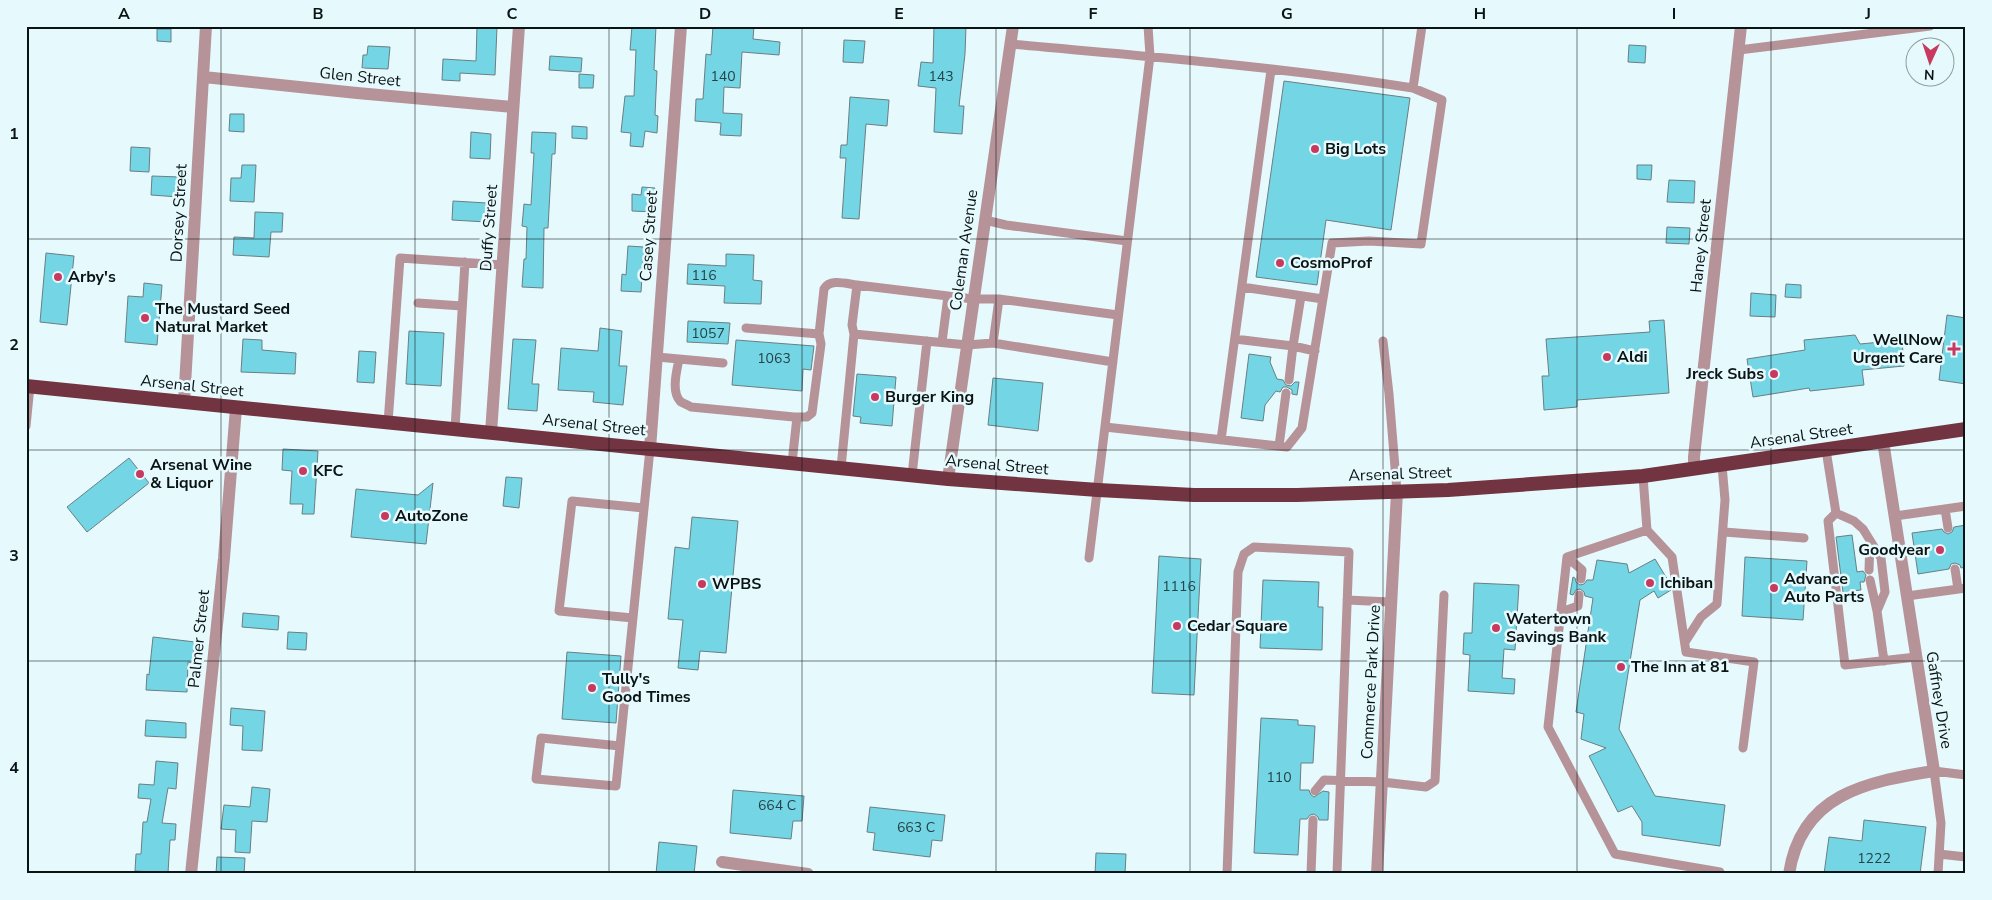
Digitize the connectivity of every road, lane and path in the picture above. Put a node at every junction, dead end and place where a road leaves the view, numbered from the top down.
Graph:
1 (206, 26) edge
2 (519, 26) edge
3 (681, 26) edge
4 (1013, 26) edge
5 (1148, 26) edge
6 (1422, 26) edge
7 (1741, 26) edge
8 (1930, 26) edge
9 (1010, 44) junction
10 (1739, 50) junction
11 (1150, 56) junction
12 (1271, 70) junction
13 (204, 77) junction
14 (1413, 88) junction
15 (513, 107) junction
16 (985, 220) junction
17 (1127, 241) junction
18 (465, 262) junction
19 (503, 264) junction
20 (856, 285) junction
21 (1242, 287) junction
22 (948, 296) junction
23 (1301, 296) junction
24 (974, 299) junction
25 (1323, 299) junction
26 (999, 300) junction
27 (418, 302) dead end
28 (462, 306) junction
29 (1118, 315) junction
30 (746, 328) dead end
31 (819, 334) junction
32 (854, 334) junction
33 (1235, 339) junction
34 (927, 341) junction
35 (1383, 341) dead end
36 (942, 342) junction
37 (993, 343) junction
38 (967, 344) junction
39 (1293, 346) junction
40 (1315, 351) junction
41 (657, 357) junction
42 (679, 359) junction
43 (724, 362) dead end
44 (1113, 362) junction
45 (1289, 380) dead end
46 (28, 386) edge
47 (1286, 393) dead end
48 (184, 402) junction
49 (236, 408) junction
50 (797, 417) junction
51 (388, 423) junction
52 (26, 426) edge
53 (1105, 427) junction
54 (455, 429) junction
55 (1966, 429) edge
56 (491, 433) junction
57 (1221, 440) junction
58 (1883, 441) junction
59 (1283, 447) junction
60 (650, 449) junction
61 (1826, 450) junction
62 (792, 463) junction
63 (1722, 465) junction
64 (841, 468) junction
65 (1694, 469) junction
66 (912, 475) junction
67 (1643, 476) junction
68 (948, 478) junction
69 (1098, 490) junction
70 (1397, 492) junction
71 (1966, 506) edge
72 (644, 508) junction
73 (1945, 509) junction
74 (1836, 513) junction
75 (1895, 516) junction
76 (1948, 528) dead end
77 (1647, 530) junction
78 (1724, 532) junction
79 (1804, 538) dead end
80 (1870, 541) junction
81 (1568, 557) junction
82 (1090, 558) dead end
83 (1955, 569) dead end
84 (1869, 570) dead end
85 (1581, 578) dead end
86 (1870, 580) dead end
87 (1962, 589) edge
88 (1444, 595) dead end
89 (1579, 596) dead end
90 (1907, 596) junction
91 (1347, 600) junction
92 (1390, 602) junction
93 (1877, 611) junction
94 (1561, 612) junction
95 (633, 618) junction
96 (1685, 642) junction
97 (1916, 657) junction
98 (1884, 661) junction
99 (620, 746) junction
100 (1743, 748) dead end
101 (1934, 771) junction
102 (1966, 775) edge
103 (1341, 780) junction
104 (1382, 782) junction
105 (1315, 791) dead end
106 (1312, 820) dead end
107 (1939, 854) junction
108 (1966, 857) edge
109 (722, 862) dead end
110 (1720, 872) dead end
111 (191, 874) edge
112 (808, 874) edge
113 (1227, 874) edge
114 (1311, 874) edge
115 (1337, 874) edge
116 (1378, 874) edge
117 (1790, 874) edge
118 (1938, 874) edge

1 - 13 street, Dorsey Street
2 - 15 street, Duffy Street
3 - 41 street, Casey Street
4 - 9 street, Coleman Avenue
5 - 11 lane
6 - 14 lane
7 - 10 street, Haney Street
8 - 10 lane
9 - 11 lane
9 - 16 street, Coleman Avenue
10 - 65 street, Haney Street
11 - 12 lane
11 - 17 lane
12 - 14 lane
12 - 21 lane
13 - 15 street, Glen Street
13 - 48 street, Dorsey Street
14 - 25 lane
15 - 19 street, Duffy Street
16 - 17 lane
16 - 24 street, Coleman Avenue
17 - 29 lane
18 - 19 lane
18 - 28 lane
18 - 51 lane
19 - 56 street, Duffy Street
20 - 22 lane
20 - 31 lane
20 - 32 lane
21 - 23 lane
21 - 33 lane
22 - 24 lane
22 - 36 lane
23 - 25 lane
23 - 39 lane
24 - 26 lane
24 - 38 street, Coleman Avenue
25 - 40 lane
26 - 29 lane
26 - 37 lane
27 - 28 lane
28 - 54 lane
29 - 44 lane
30 - 31 lane
31 - 50 lane
32 - 34 lane
32 - 64 lane
33 - 39 lane
33 - 57 lane
34 - 36 lane
34 - 66 lane
35 - 70 lane
36 - 38 lane
37 - 38 lane
37 - 44 lane
38 - 68 street, Coleman Avenue
39 - 40 lane
39 - 45 lane
40 - 59 lane
41 - 42 lane
41 - 60 street, Casey Street
42 - 43 lane
42 - 50 lane
44 - 53 lane
46 - 48 highway, Arsenal Street
46 - 52 lane
47 - 59 lane
48 - 49 highway, Arsenal Street
49 - 51 highway, Arsenal Street
49 - 111 street, Palmer Street
50 - 62 lane
51 - 54 highway, Arsenal Street
53 - 57 lane
53 - 69 lane
54 - 56 highway, Arsenal Street
55 - 58 highway, Arsenal Street
56 - 60 highway, Arsenal Street
57 - 59 lane
58 - 61 highway, Arsenal Street
58 - 75 street, Gaffney Drive
60 - 62 highway, Arsenal Street
60 - 72 lane
61 - 63 highway, Arsenal Street
61 - 74 lane
62 - 64 highway, Arsenal Street
63 - 65 highway, Arsenal Street
63 - 78 lane
64 - 66 highway, Arsenal Street
65 - 67 highway, Arsenal Street
66 - 68 highway, Arsenal Street
67 - 70 highway, Arsenal Street
67 - 77 lane
68 - 69 highway, Arsenal Street
69 - 70 highway, Arsenal Street
69 - 82 lane
70 - 92 street, Commerce Park Drive
71 - 73 lane
72 - 95 lane
72 - 95 lane
73 - 75 lane
73 - 76 lane
74 - 80 lane
74 - 98 lane
75 - 90 street, Gaffney Drive
77 - 81 lane
77 - 96 lane
78 - 79 lane
78 - 96 lane
80 - 84 lane
80 - 93 lane
81 - 85 lane
81 - 94 lane
83 - 87 lane
86 - 93 lane
87 - 90 lane
88 - 104 lane
89 - 94 lane
90 - 97 street, Gaffney Drive
91 - 92 lane
91 - 103 lane
91 - 113 lane
92 - 104 street, Commerce Park Drive
93 - 98 lane
94 - 110 lane
95 - 99 lane
96 - 100 lane
97 - 98 lane
97 - 101 street, Gaffney Drive
99 - 99 lane
101 - 102 lane
101 - 107 lane
101 - 117 street, Gaffney Drive
103 - 104 lane
103 - 105 lane
103 - 115 lane
104 - 116 street, Commerce Park Drive
106 - 114 lane
107 - 108 lane
107 - 118 lane
109 - 112 street

